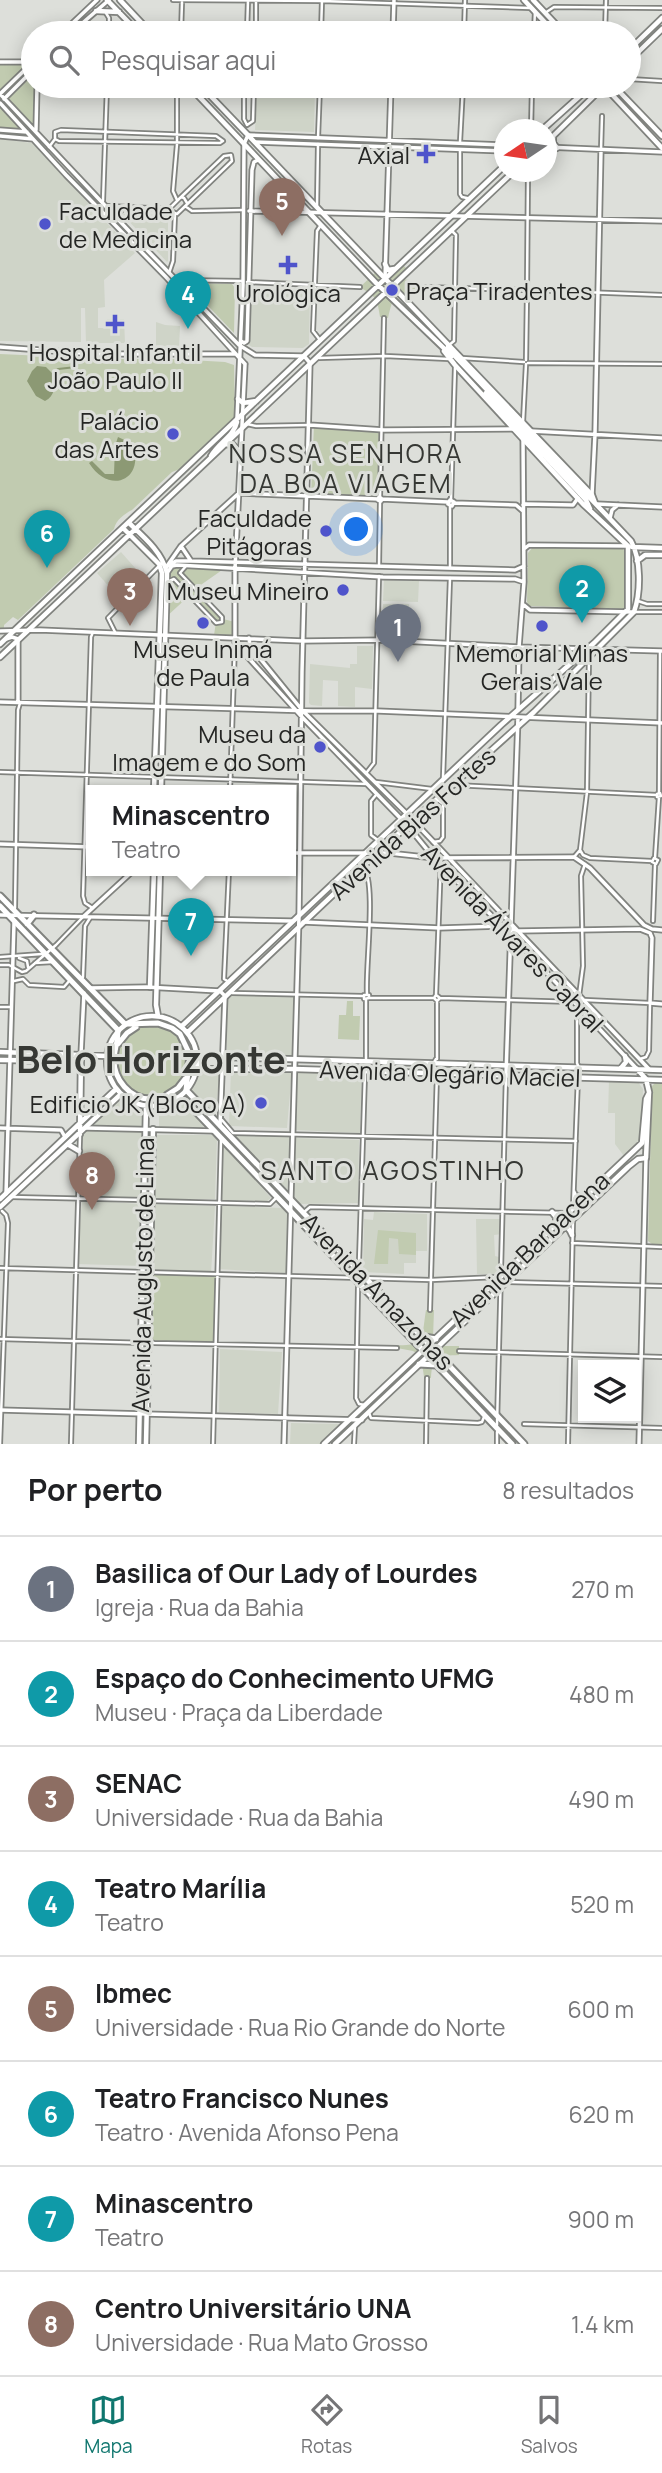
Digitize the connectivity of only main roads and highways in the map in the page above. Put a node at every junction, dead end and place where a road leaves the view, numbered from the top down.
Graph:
1 (108, 0) edge
2 (120, 0) edge
3 (524, 0) edge
4 (534, 0) edge
5 (96, 11) road end
6 (119, 12) junction
7 (662, 18) edge
8 (128, 21) edge
9 (140, 21) edge
10 (544, 21) edge
11 (553, 21) edge
12 (662, 29) edge
13 (641, 38) edge
14 (641, 49) edge
15 (200, 98) edge
16 (212, 98) edge
17 (578, 98) edge
18 (592, 98) edge
19 (615, 98) edge
20 (626, 98) edge
21 (244, 119) road end
22 (554, 119) edge
23 (235, 122) junction
24 (557, 133) edge
25 (662, 136) edge
26 (662, 150) edge
27 (494, 176) edge
28 (503, 182) edge
29 (315, 202) junction
30 (310, 213) junction
31 (441, 217) road end
32 (445, 223) junction
33 (385, 264) road end
34 (395, 269) junction
35 (384, 279) junction
36 (378, 285) junction
37 (391, 286) junction
38 (386, 292) junction
39 (450, 355) junction
40 (241, 401) road end
41 (257, 401) junction
42 (242, 416) junction
43 (237, 421) junction
44 (247, 424) junction
45 (526, 432) junction
46 (225, 444) junction
47 (240, 452) road end
48 (209, 460) junction
49 (586, 500) junction
50 (595, 503) junction
51 (590, 509) junction
52 (129, 523) junction
53 (124, 529) junction
54 (136, 530) junction
55 (131, 536) junction
56 (631, 546) junction
57 (662, 548) edge
58 (662, 555) edge
59 (637, 561) junction
60 (165, 571) junction
61 (162, 635) junction
62 (4, 636) edge
63 (0, 657) edge
64 (160, 706) junction
65 (154, 785) edge
66 (161, 785) edge
67 (387, 844) junction
68 (390, 853) road end
69 (154, 876) edge
70 (160, 876) edge
71 (0, 896) edge
72 (0, 906) edge
73 (14, 915) junction
74 (34, 915) road end
75 (156, 919) junction
76 (299, 920) junction
77 (27, 924) junction
78 (150, 987) road end
79 (158, 1016) junction
80 (125, 1024) junction
81 (139, 1025) junction
82 (182, 1026) junction
83 (118, 1030) junction
84 (188, 1032) junction
85 (117, 1045) junction
86 (0, 1052) edge
87 (81, 1054) junction
88 (107, 1056) junction
89 (625, 1056) road end
90 (223, 1057) road end
91 (0, 1060) edge
92 (80, 1062) junction
93 (197, 1069) junction
94 (620, 1069) junction
95 (637, 1069) junction
96 (662, 1070) edge
97 (188, 1073) junction
98 (646, 1079) junction
99 (662, 1080) edge
100 (116, 1089) junction
101 (187, 1090) junction
102 (649, 1092) junction
103 (121, 1094) junction
104 (163, 1097) junction
105 (178, 1098) junction
106 (146, 1106) junction
107 (80, 1123) junction
108 (218, 1128) junction
109 (153, 1129) road end
110 (80, 1134) junction
111 (68, 1145) junction
112 (79, 1151) road end
113 (621, 1163) junction
114 (626, 1169) junction
115 (597, 1184) junction
116 (603, 1191) junction
117 (583, 1197) junction
118 (4, 1198) edge
119 (589, 1204) junction
120 (1, 1210) edge
121 (552, 1212) road end
122 (299, 1220) junction
123 (290, 1224) road end
124 (555, 1224) junction
125 (566, 1226) junction
126 (572, 1235) road end
127 (501, 1276) junction
128 (504, 1284) junction
129 (421, 1336) junction
130 (436, 1339) junction
131 (432, 1347) junction
132 (423, 1350) junction
133 (428, 1356) junction
134 (419, 1364) junction
135 (437, 1365) junction
136 (388, 1383) junction
137 (394, 1388) junction
138 (139, 1444) edge
139 (146, 1444) edge
140 (324, 1444) edge
141 (335, 1444) edge
142 (512, 1444) edge
143 (524, 1444) edge

1 - 6 main road
2 - 9 main road
3 - 10 main road
4 - 11 main road
5 - 6 main road
6 - 8 main road
7 - 13 main road
12 - 14 main road
15 - 30 main road
16 - 23 main road
17 - 22 main road
18 - 24 main road
19 - 26 main road
20 - 25 main road
21 - 23 main road
23 - 29 main road
27 - 32 main road
28 - 37 main road
29 - 30 main road
29 - 35 main road
30 - 36 main road
31 - 32 main road
32 - 34 main road
33 - 34 main road
34 - 35 main road
35 - 36 main road
35 - 37 main road
36 - 38 main road
36 - 41 main road
37 - 38 main road
37 - 39 main road
38 - 39 main road
38 - 44 main road
39 - 45 main road
39 - 45 main road
39 - 45 main road
40 - 41 main road
41 - 42 main road
42 - 43 main road
42 - 44 main road
43 - 48 main road
43 - 52 main road
44 - 46 main road
45 - 49 main road
45 - 50 main road
45 - 50 main road
45 - 51 main road
46 - 47 main road
46 - 48 main road
48 - 54 main road
49 - 50 main road
49 - 51 main road
50 - 56 main road
51 - 56 main road
52 - 53 main road
52 - 54 main road
53 - 55 main road
53 - 62 main road
54 - 55 main road
54 - 60 main road
55 - 60 main road
55 - 63 main road
56 - 57 main road
56 - 59 main road
56 - 76 main road, Avenida Bias Fortes
58 - 59 main road
59 - 67 main road, Avenida Bias Fortes
60 - 61 main road
60 - 61 main road
61 - 64 main road
64 - 65 main road
64 - 66 main road
67 - 68 main road
67 - 76 main road, Avenida Bias Fortes
69 - 75 main road
70 - 75 main road
71 - 73 main road
72 - 73 main road
73 - 77 main road
73 - 83 main road
74 - 77 main road
75 - 78 main road
75 - 79 main road
76 - 82 main road, Avenida Bias Fortes
76 - 84 main road, Avenida Bias Fortes
77 - 80 main road
79 - 80 main road
79 - 82 main road
80 - 81 main road
80 - 83 main road
81 - 85 main road
81 - 97 main road
82 - 84 main road
83 - 85 main road
83 - 88 main road
84 - 93 main road
85 - 104 main road
86 - 87 main road
87 - 88 main road
87 - 92 main road
88 - 100 main road
89 - 94 main road
90 - 94 main road, Avenida Olegário Maciel
91 - 92 main road
92 - 107 main road
93 - 98 main road, Avenida Olegário Maciel
93 - 101 main road
94 - 95 main road, Avenida Olegário Maciel
95 - 96 main road, Avenida Olegário Maciel
95 - 98 main road, Avenida Álvares Cabral
97 - 101 main road
97 - 104 main road
98 - 99 main road, Avenida Olegário Maciel
98 - 102 main road
100 - 103 main road
100 - 107 main road
101 - 105 main road
101 - 108 main road, Avenida Amazonas
102 - 113 main road, Avenida Barbacena
102 - 114 main road, Avenida Barbacena
103 - 106 main road
103 - 110 main road
104 - 105 main road
105 - 106 main road
105 - 108 main road, Avenida Amazonas
106 - 138 main road, Avenida Augusto de Lima
107 - 110 main road
107 - 118 main road
108 - 122 main road, Avenida Amazonas
108 - 129 main road, Avenida Amazonas
109 - 139 main road, Avenida Augusto de Lima
110 - 111 main road
111 - 112 main road
111 - 118 main road
113 - 114 main road
113 - 115 main road, Avenida Barbacena
114 - 116 main road, Avenida Barbacena
115 - 116 main road
115 - 117 main road, Avenida Barbacena
116 - 119 main road, Avenida Barbacena
117 - 119 main road
117 - 124 main road, Avenida Barbacena
118 - 120 main road
119 - 125 main road, Avenida Barbacena
121 - 124 main road
122 - 123 main road
122 - 132 main road, Avenida Amazonas
124 - 125 main road
124 - 127 main road, Avenida Barbacena
125 - 126 main road
125 - 128 main road, Avenida Barbacena
127 - 128 main road
127 - 130 main road, Avenida Barbacena
128 - 131 main road, Avenida Barbacena
129 - 130 main road
129 - 131 main road, Avenida Amazonas
130 - 131 main road, Avenida Barbacena
131 - 132 main road, Avenida Barbacena
131 - 133 main road, Avenida Barbacena
131 - 143 main road, Avenida Amazonas
132 - 133 main road, Avenida Amazonas
132 - 136 main road, Avenida Barbacena
133 - 134 main road, Avenida Barbacena
133 - 135 main road, Avenida Amazonas
134 - 135 main road
134 - 137 main road, Avenida Barbacena
135 - 142 main road, Avenida Amazonas
136 - 137 main road
136 - 140 main road, Avenida Barbacena
137 - 141 main road, Avenida Barbacena

